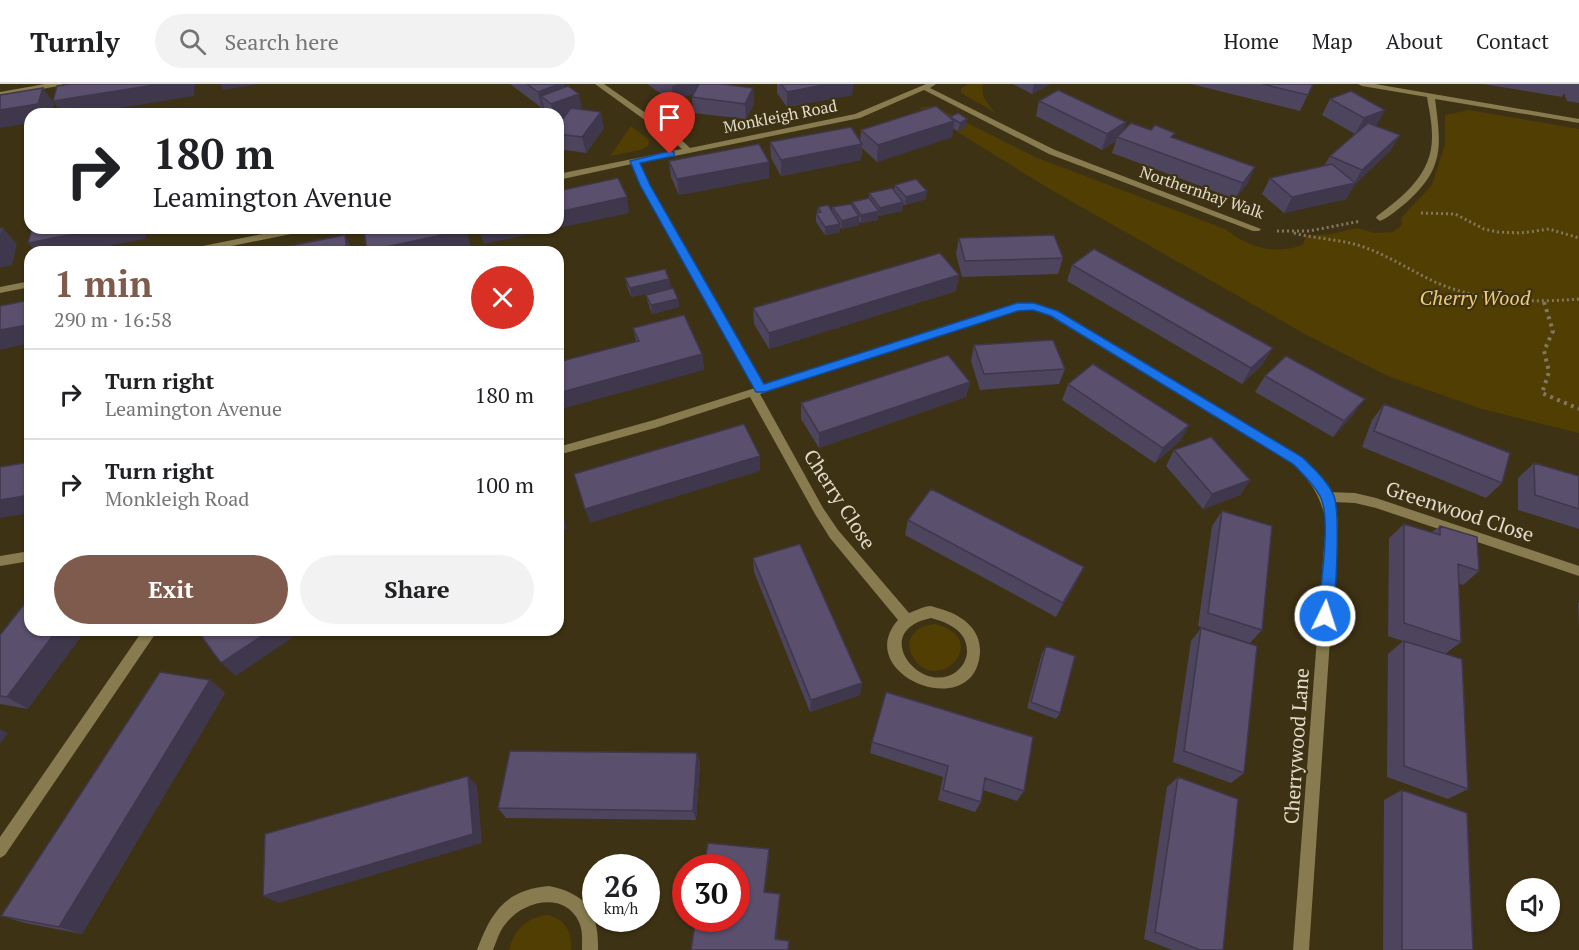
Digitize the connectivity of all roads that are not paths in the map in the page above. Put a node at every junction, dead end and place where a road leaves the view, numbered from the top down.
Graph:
1 (59, 84) edge
2 (599, 84) edge
3 (1362, 84) edge
4 (928, 86) edge
5 (0, 94) edge
6 (1431, 96) junction
7 (1579, 121) edge
8 (688, 150) junction
9 (635, 161) junction
10 (564, 176) edge
11 (1380, 218) road end
12 (1256, 229) road end
13 (276, 234) edge
14 (218, 246) edge
15 (24, 285) edge
16 (0, 290) edge
17 (757, 390) junction
18 (564, 449) edge
19 (1328, 497) junction
20 (24, 557) edge
21 (0, 561) edge
22 (1579, 571) edge
23 (906, 620) junction
24 (147, 636) edge
25 (0, 850) edge
26 (485, 950) edge
27 (590, 950) edge
28 (1301, 950) edge

1 - 5 street
2 - 8 street
3 - 6 street
4 - 8 street, Monkleigh Road
4 - 12 street, Northernhay Walk
6 - 7 street
6 - 11 street
8 - 9 street, Monkleigh Road
9 - 10 street, Monkleigh Road
9 - 17 street, Cherry Close
13 - 14 street
15 - 16 street
17 - 18 street
17 - 19 street
17 - 23 street, Cherry Close
19 - 22 street, Greenwood Close
19 - 28 street, Cherrywood Lane
20 - 21 street
23 - 23 street
24 - 25 street
26 - 27 street

